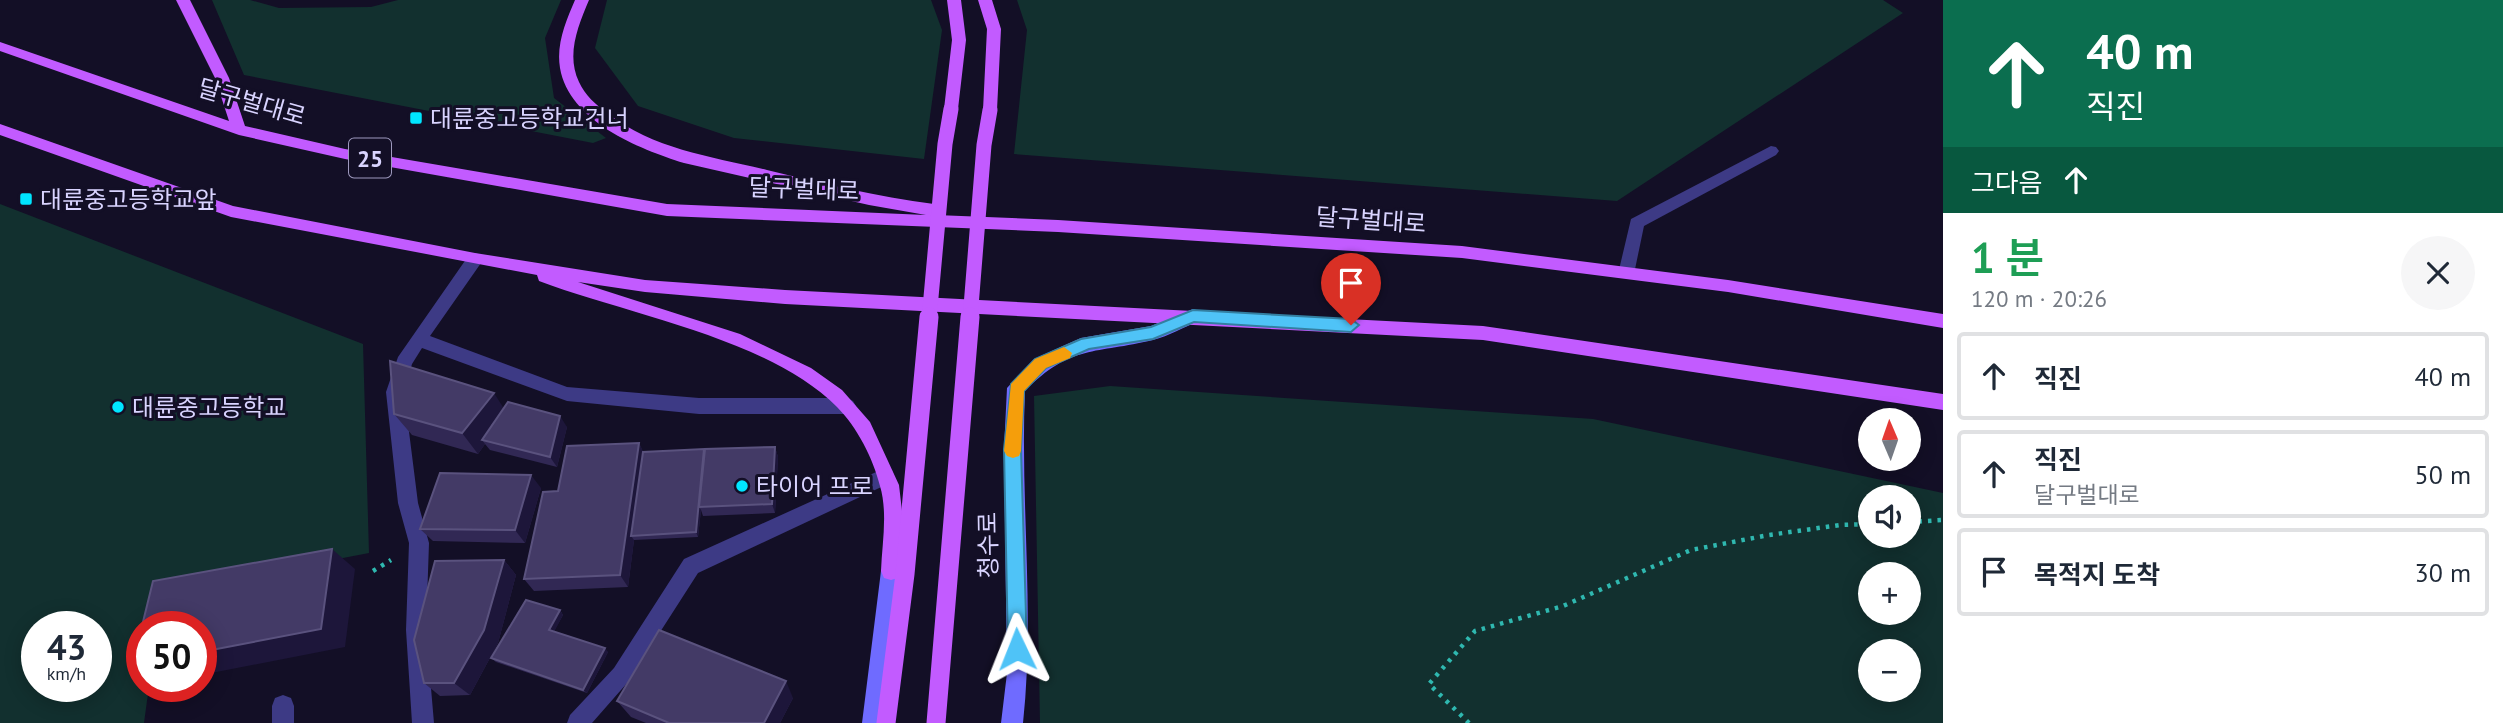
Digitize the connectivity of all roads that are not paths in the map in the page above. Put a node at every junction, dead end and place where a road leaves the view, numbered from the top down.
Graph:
1 (183, 0) edge
2 (582, 0) edge
3 (954, 0) edge
4 (985, 0) edge
5 (0, 46) edge
6 (0, 129) edge
7 (239, 130) junction
8 (1771, 151) dead end
9 (1058, 226) junction
10 (475, 259) junction
11 (516, 263) junction
12 (1626, 274) junction
13 (1193, 316) junction
14 (1943, 321) edge
15 (418, 339) junction
16 (1943, 402) edge
17 (847, 406) junction
18 (885, 476) junction
19 (422, 723) edge
20 (578, 723) edge
21 (873, 723) edge
22 (886, 723) edge
23 (936, 723) edge
24 (1012, 723) edge

1 - 7 main road
2 - 9 main road
3 - 22 main road, bridge
4 - 23 main road, bridge
5 - 7 main road, 달구벌대로 / 25
6 - 10 main road
7 - 9 main road, 달구벌대로 / 25
8 - 12 street
9 - 12 main road, 달구벌대로 / 25
10 - 11 main road
10 - 15 street
11 - 13 main road
11 - 17 main road
12 - 14 main road, 달구벌대로 / 25
13 - 16 main road
13 - 24 main road, 청수로
15 - 17 street
15 - 19 street
17 - 18 main road
18 - 20 street
18 - 21 main road

